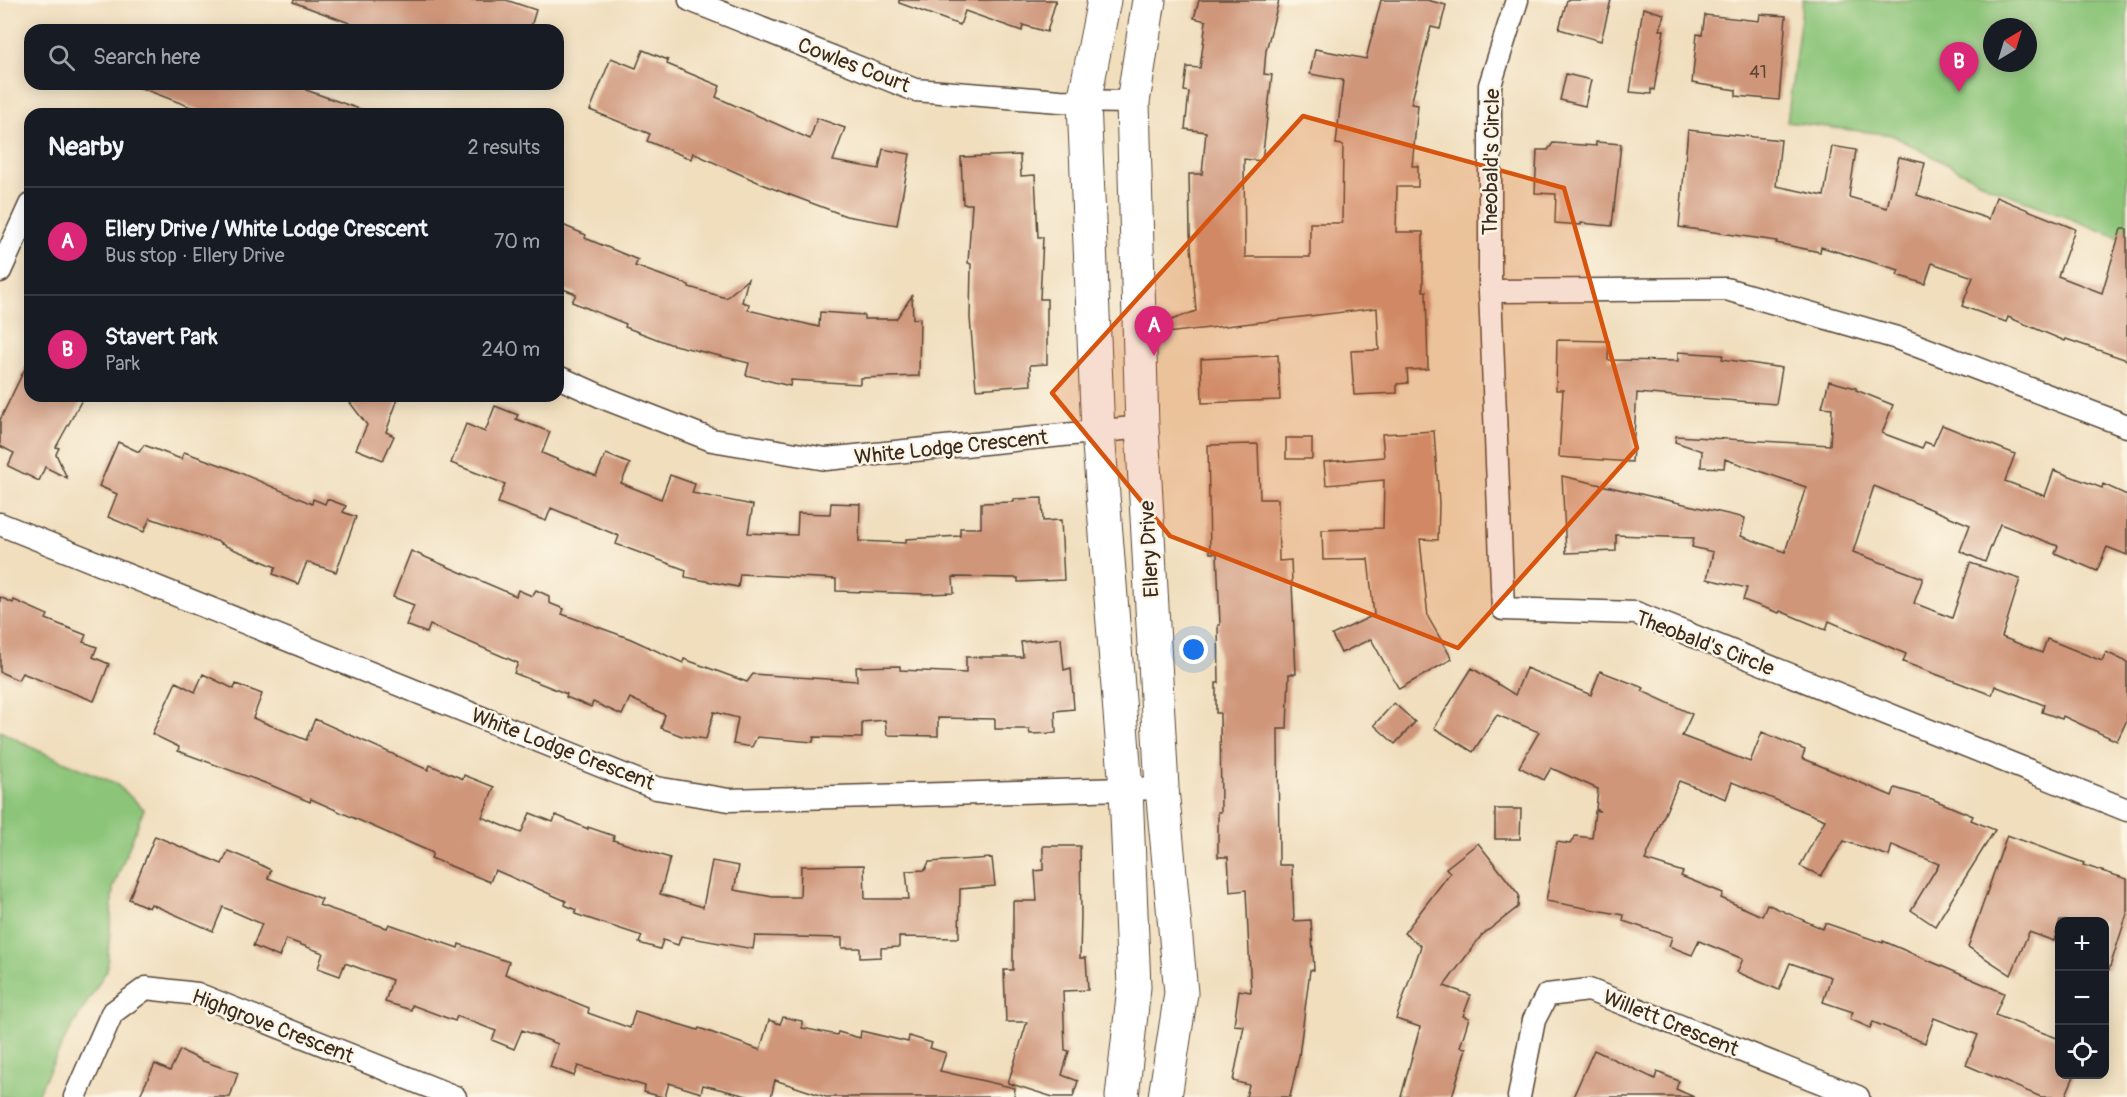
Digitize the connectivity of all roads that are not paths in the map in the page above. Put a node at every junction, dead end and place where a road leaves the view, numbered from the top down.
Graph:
1 (690, 0) edge
2 (1104, 0) edge
3 (1149, 0) edge
4 (1517, 0) edge
5 (1084, 102) junction
6 (1133, 102) junction
7 (24, 219) edge
8 (0, 271) edge
9 (1490, 291) junction
10 (564, 380) edge
11 (2127, 426) edge
12 (1142, 427) junction
13 (1098, 432) junction
14 (0, 524) edge
15 (1162, 788) junction
16 (1126, 789) junction
17 (2127, 810) edge
18 (75, 1097) edge
19 (455, 1097) edge
20 (1122, 1097) edge
21 (1165, 1097) edge
22 (1519, 1097) edge
23 (1858, 1097) edge

1 - 5 street, Cowles Court
2 - 5 street, Ellery Drive
3 - 6 street, Ellery Drive
4 - 9 street, Theobald's Circle
5 - 6 street, Cowles Court
5 - 13 street, Ellery Drive
6 - 12 street, Ellery Drive
7 - 8 street
9 - 11 street
9 - 17 street, Theobald's Circle
10 - 13 street, White Lodge Crescent
12 - 13 street, White Lodge Crescent
12 - 15 street, Ellery Drive
13 - 16 street, Ellery Drive
14 - 16 street, White Lodge Crescent
15 - 16 street, White Lodge Crescent
15 - 21 street, Ellery Drive
16 - 20 street, Ellery Drive
18 - 19 street, Highgrove Crescent
22 - 23 street, Willett Crescent

